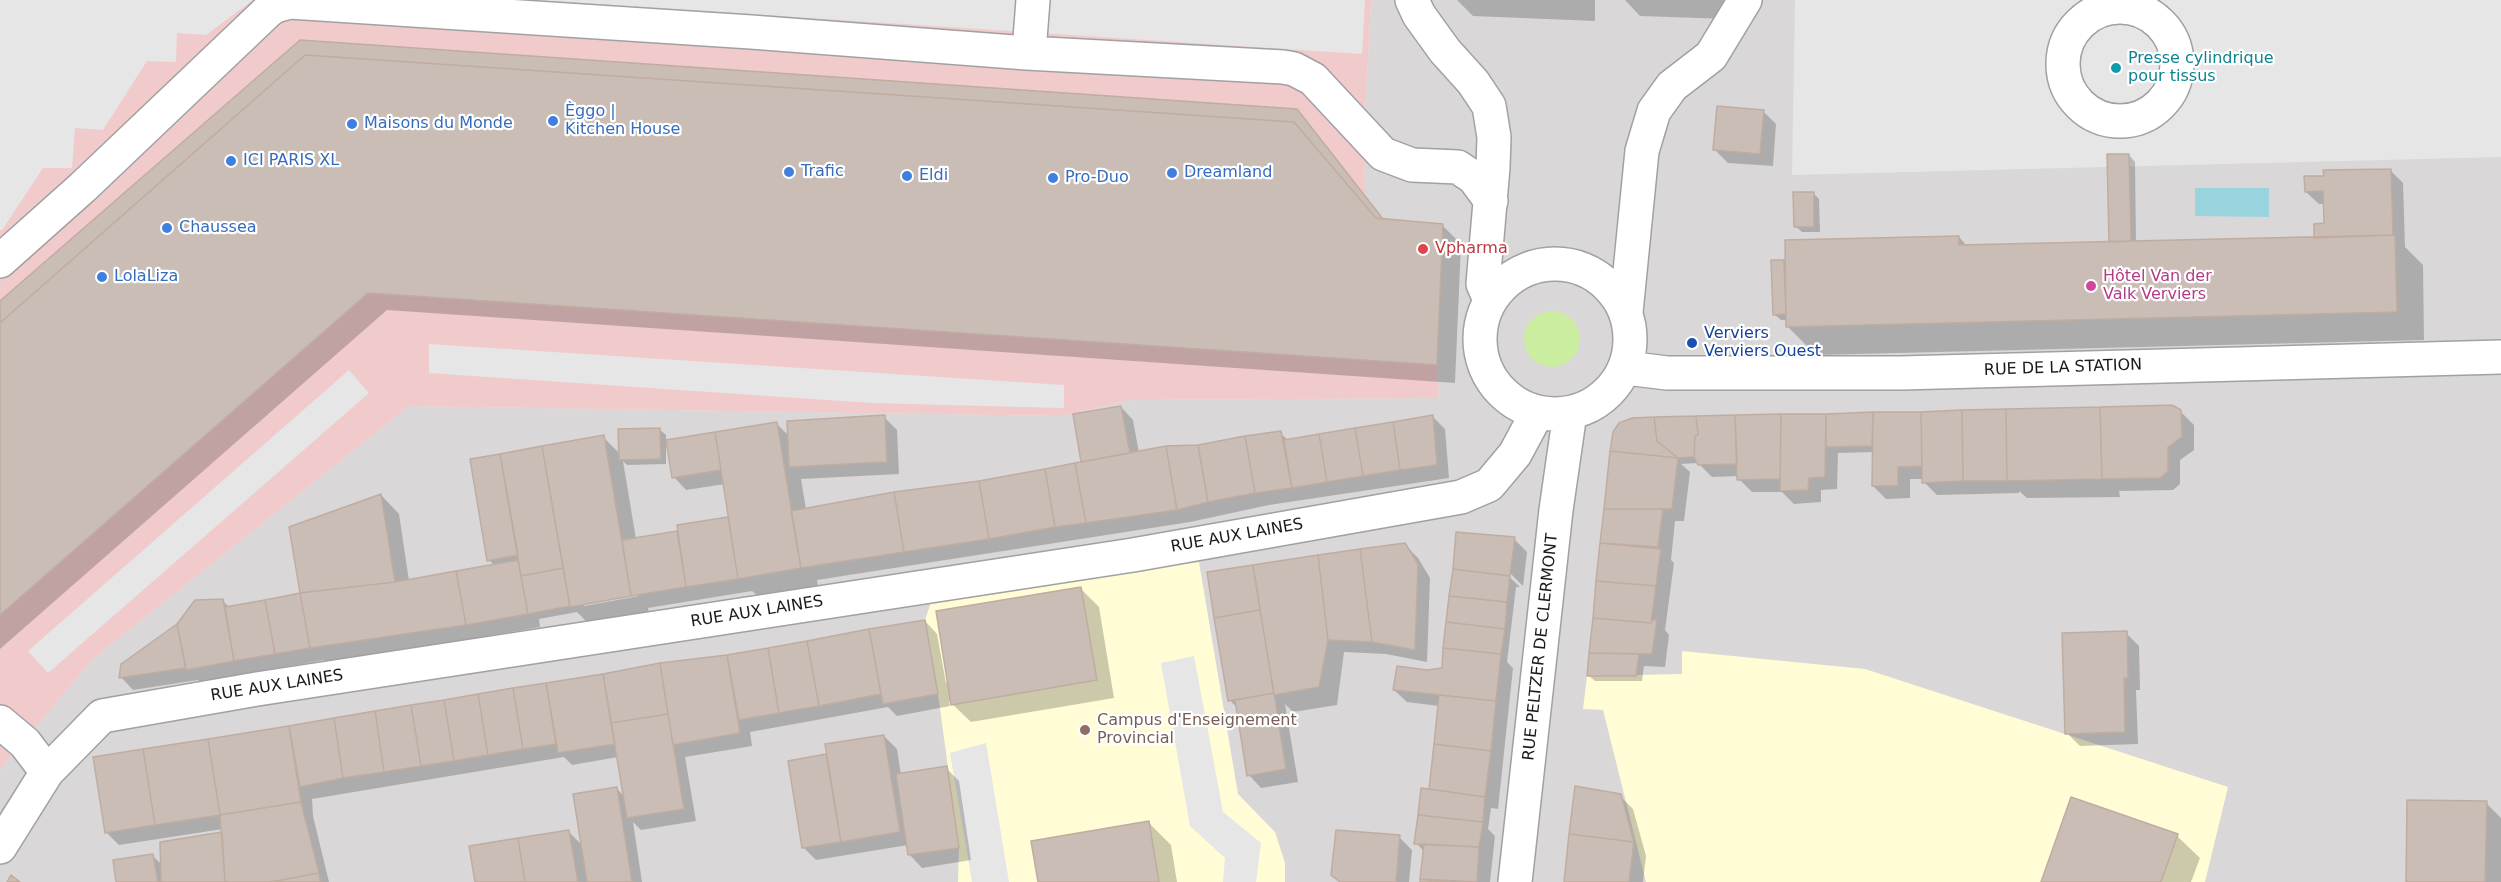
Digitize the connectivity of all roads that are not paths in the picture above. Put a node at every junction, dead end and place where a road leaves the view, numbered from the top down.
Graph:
1 (1033, 0) edge
2 (1412, 0) edge
3 (1746, 0) edge
4 (1029, 52) junction
5 (1491, 201) junction
6 (0, 261) edge
7 (1490, 300) junction
8 (1626, 312) junction
9 (2501, 357) edge
10 (1626, 368) junction
11 (1537, 413) junction
12 (1570, 413) junction
13 (0, 722) edge
14 (47, 772) junction
15 (0, 847) edge
16 (1515, 882) edge

1 - 4 street
2 - 5 street
3 - 8 street
4 - 5 street
4 - 6 street
5 - 7 street
7 - 8 street
7 - 11 street
8 - 10 street
9 - 10 street, RUE DE LA STATION
10 - 12 street
11 - 12 street
11 - 14 street, RUE AUX LAINES
12 - 16 street, RUE PELTZER DE CLERMONT
13 - 14 street
14 - 15 street, RUE AUX LAINES

